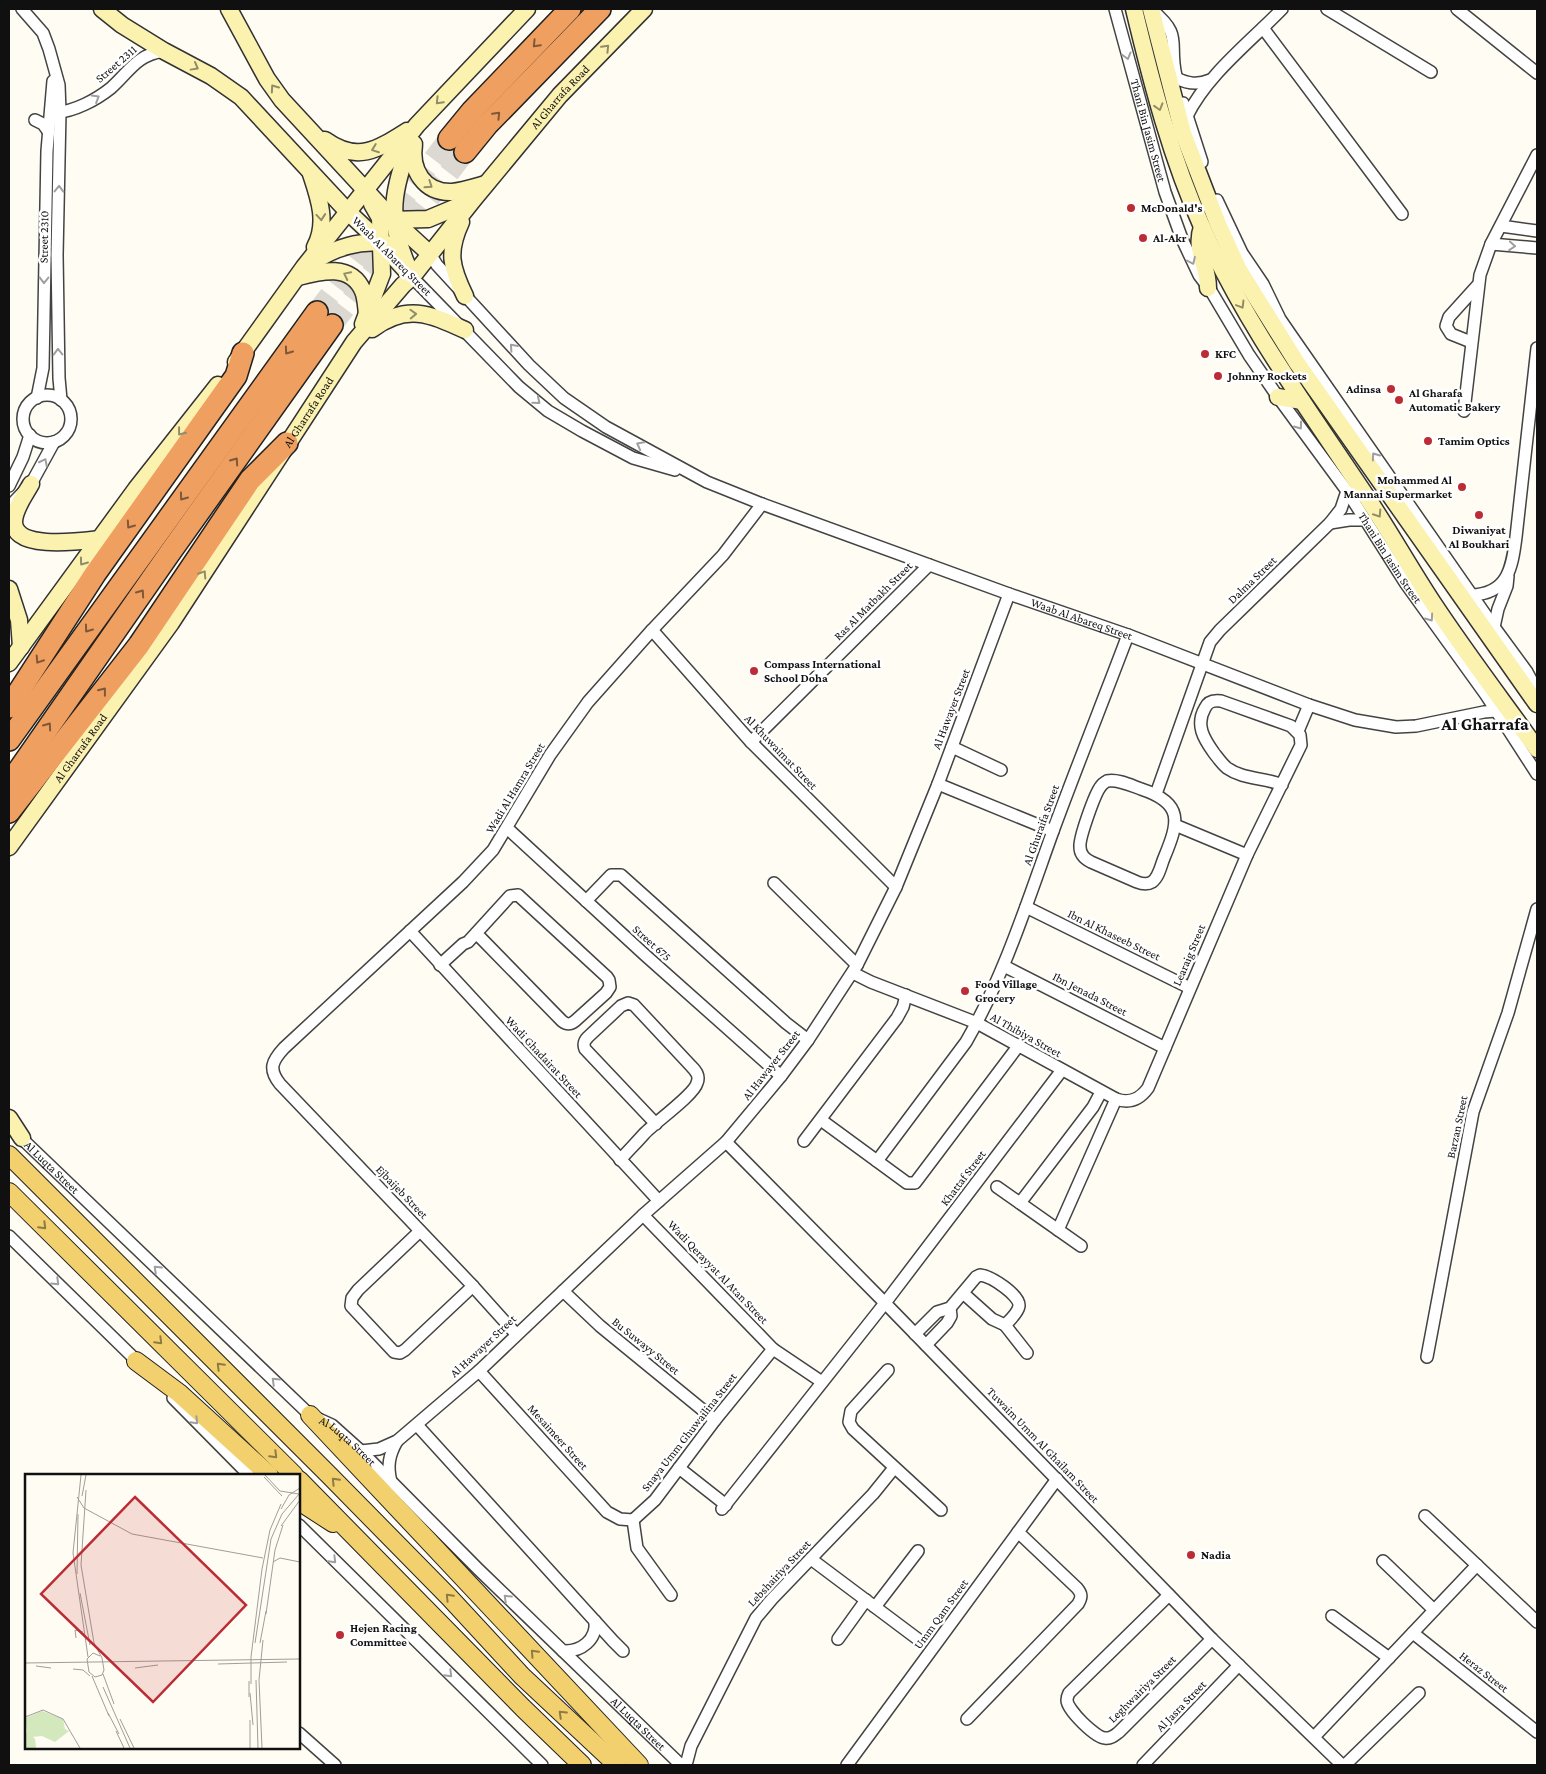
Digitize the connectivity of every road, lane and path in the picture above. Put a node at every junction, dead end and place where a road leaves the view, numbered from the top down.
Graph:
1 (22, 9) edge
2 (102, 9) edge
3 (229, 9) edge
4 (527, 9) edge
5 (570, 9) edge
6 (600, 9) edge
7 (644, 9) edge
8 (1114, 9) edge
9 (1134, 9) edge
10 (1151, 9) edge
11 (1282, 9) edge
12 (1327, 9) edge
13 (1457, 9) edge
14 (1264, 28) junction
15 (164, 51) junction
16 (1430, 72) dead end
17 (1537, 73) edge
18 (1176, 78) junction
19 (1210, 80) junction
20 (55, 113) junction
21 (1187, 116) junction
22 (35, 120) dead end
23 (417, 125) junction
24 (305, 126) junction
25 (48, 131) junction
26 (1537, 155) edge
27 (310, 170) junction
28 (486, 184) junction
29 (365, 191) junction
30 (473, 200) junction
31 (348, 212) junction
32 (1402, 214) dead end
33 (387, 220) junction
34 (1501, 226) junction
35 (1202, 227) junction
36 (1537, 231) edge
37 (382, 243) junction
38 (1492, 244) junction
39 (400, 247) junction
40 (1537, 248) edge
41 (430, 254) junction
42 (1239, 270) junction
43 (301, 272) junction
44 (412, 277) junction
45 (1477, 286) junction
46 (1208, 288) junction
47 (1268, 294) junction
48 (465, 296) junction
49 (367, 316) junction
50 (465, 330) junction
51 (354, 342) junction
52 (1471, 342) junction
53 (1537, 348) edge
54 (242, 354) junction
55 (1536, 366) edge
56 (1278, 397) junction
57 (36, 398) junction
58 (61, 400) junction
59 (1302, 401) junction
60 (1464, 410) dead end
61 (1533, 424) edge
62 (30, 435) junction
63 (54, 442) junction
64 (287, 443) joint
65 (699, 477) junction
66 (31, 484) junction
67 (9, 486) edge
68 (1347, 491) junction
69 (762, 504) junction
70 (9, 507) edge
71 (1366, 520) junction
72 (1330, 523) junction
73 (100, 539) junction
74 (1383, 548) junction
75 (1403, 554) junction
76 (929, 564) junction
77 (1508, 574) junction
78 (9, 589) edge
79 (1009, 594) junction
80 (1471, 595) junction
81 (1494, 627) junction
82 (652, 630) junction
83 (1128, 635) junction
84 (20, 647) junction
85 (1468, 654) junction
86 (9, 663) edge
87 (1202, 664) junction
88 (1486, 695) junction
89 (1537, 700) edge
90 (1309, 704) junction
91 (1537, 704) edge
92 (9, 707) edge
93 (1496, 711) junction
94 (1472, 715) junction
95 (1183, 720) junction
96 (1200, 724) junction
97 (1298, 731) junction
98 (1537, 731) edge
99 (9, 740) edge
100 (751, 742) junction
101 (952, 747) junction
102 (1537, 749) edge
103 (1001, 770) dead end
104 (1537, 774) edge
105 (9, 784) edge
106 (938, 784) junction
107 (1282, 785) junction
108 (1156, 794) junction
109 (15, 819) edge
110 (1175, 825) junction
111 (507, 828) junction
112 (1053, 831) junction
113 (9, 847) edge
114 (1247, 856) junction
115 (9, 857) edge
116 (774, 883) dead end
117 (896, 887) junction
118 (586, 901) junction
119 (1026, 907) junction
120 (1537, 909) edge
121 (410, 931) junction
122 (472, 938) junction
123 (1004, 966) junction
124 (443, 968) junction
125 (855, 969) junction
126 (1190, 988) junction
127 (906, 995) junction
128 (977, 1024) junction
129 (810, 1038) junction
130 (1019, 1046) junction
131 (1165, 1048) junction
132 (272, 1066) joint
133 (1062, 1070) junction
134 (781, 1076) junction
135 (1102, 1092) junction
136 (1116, 1099) junction
137 (9, 1118) edge
138 (1084, 1119) junction
139 (820, 1120) junction
140 (656, 1124) junction
141 (9, 1126) edge
142 (1103, 1129) junction
143 (22, 1138) junction
144 (726, 1142) junction
145 (804, 1142) dead end
146 (9, 1155) edge
147 (618, 1158) junction
148 (877, 1161) junction
149 (997, 1187) dead end
150 (9, 1192) edge
151 (659, 1201) junction
152 (1020, 1203) junction
153 (643, 1215) junction
154 (1058, 1230) junction
155 (420, 1231) junction
156 (9, 1236) edge
157 (1081, 1246) dead end
158 (473, 1286) junction
159 (562, 1291) junction
160 (963, 1293) junction
161 (885, 1303) junction
162 (950, 1308) junction
163 (1004, 1326) junction
164 (516, 1334) junction
165 (915, 1334) junction
166 (926, 1345) junction
167 (773, 1349) junction
168 (1027, 1353) dead end
169 (1427, 1357) dead end
170 (136, 1361) junction
171 (888, 1370) dead end
172 (479, 1371) junction
173 (822, 1382) junction
174 (310, 1415) junction
175 (715, 1420) junction
176 (417, 1424) junction
177 (397, 1441) junction
178 (361, 1451) junction
179 (679, 1468) junction
180 (894, 1468) junction
181 (248, 1474) edge
182 (268, 1474) edge
183 (293, 1474) edge
184 (1057, 1479) junction
185 (300, 1481) edge
186 (395, 1486) junction
187 (300, 1502) edge
188 (941, 1510) dead end
189 (1425, 1516) dead end
190 (633, 1520) junction
191 (300, 1526) edge
192 (415, 1526) junction
193 (351, 1532) junction
194 (1018, 1532) junction
195 (918, 1552) dead end
196 (811, 1559) junction
197 (1383, 1562) dead end
198 (1477, 1565) junction
199 (671, 1595) dead end
200 (1169, 1595) junction
201 (870, 1603) junction
202 (1434, 1610) junction
203 (1332, 1616) dead end
204 (595, 1621) junction
205 (1537, 1622) edge
206 (1413, 1633) junction
207 (608, 1636) junction
208 (838, 1639) dead end
209 (1212, 1639) junction
210 (919, 1640) dead end
211 (588, 1645) junction
212 (623, 1651) dead end
213 (563, 1652) junction
214 (1389, 1658) junction
215 (1239, 1665) junction
216 (581, 1669) junction
217 (1419, 1693) dead end
218 (967, 1719) dead end
219 (1537, 1732) edge
220 (300, 1734) edge
221 (1314, 1737) junction
222 (694, 1740) junction
223 (668, 1753) junction
224 (335, 1765) edge
225 (542, 1765) edge
226 (582, 1765) edge
227 (617, 1765) edge
228 (639, 1765) edge
229 (681, 1765) edge
230 (686, 1765) edge
231 (846, 1765) edge
232 (1143, 1765) edge
233 (1344, 1765) edge

1 - 20 street, Street 2310
2 - 15 main road, Waab Al Abareq Street
24 -> 3 main road
4 -> 23 main road
5 -> 6 highway
28 -> 7 main road, Al Gharrafa Road
8 -> 46 street, Thani Bin Jasim Street
9 -> 35 main road, Thani Bin Jasim Street
10 - 18 street
10 - 42 main road
11 - 14 street
12 - 16 street
13 - 17 street
14 - 19 street
14 - 32 street
20 -> 15 street, Street 2311
15 -> 27 main road, Waab Al Abareq Street
18 - 19 street
18 - 21 street
19 - 21 street
20 - 25 street, Street 2310
58 -> 20 street, Street 2310
21 - 47 street
22 - 25 street
23 -> 24 main road
23 -> 28 main road
23 - 29 main road
23 - 33 main road
24 - 29 main road
25 -> 57 street, Street 2310
26 - 34 street
27 - 31 main road, Waab Al Abareq Street
27 -> 43 main road
28 - 30 main road, Al Gharrafa Road
29 - 31 main road
29 - 33 main road
30 - 33 main road
30 - 41 main road, Al Gharrafa Road
30 - 48 main road
31 - 33 main road
31 - 37 main road, Waab Al Abareq Street
31 - 43 main road
33 - 37 main road
33 - 39 main road
33 - 41 main road, Waab Al Abareq Street
34 - 36 street
34 - 38 street
35 - 46 main road
35 -> 59 main road, Thani Bin Jasim Street
37 - 39 main road
37 - 43 main road
37 - 44 main road, Waab Al Abareq Street
37 - 49 main road
38 -> 40 street
38 - 45 street
39 - 41 main road
39 - 44 main road
41 - 44 main road, Al Gharrafa Road
41 - 48 street, Waab Al Abareq Street
42 - 47 main road
42 - 91 main road
49 -> 43 main road
43 - 54 main road
44 - 50 street, Waab Al Abareq Street
44 - 51 main road, Al Gharrafa Road
45 - 52 street
45 - 52 street
46 - 56 street, Thani Bin Jasim Street
80 -> 47 street
65 -> 48 street, Waab Al Abareq Street
49 - 51 main road
51 -> 50 main road
50 -> 65 street, Waab Al Abareq Street
51 - 64 main road, Al Gharrafa Road
52 - 60 street
53 - 55 street
54 -> 73 main road
54 -> 92 highway
55 - 61 street
56 - 59 main road
56 -> 68 street, Thani Bin Jasim Street
57 - 58 street
57 - 62 street
58 - 63 street
59 -> 75 main road, Thani Bin Jasim Street
61 - 77 street
62 - 63 street
62 - 67 street
66 -> 63 street
109 -> 64 highway
65 - 69 street, Waab Al Abareq Street
66 - 70 street
66 - 73 main road
68 - 71 street, Thani Bin Jasim Street
68 - 72 street, Dalma Street
69 - 76 street, Waab Al Abareq Street
69 - 82 street, Wadi Al Hamra Street
71 - 72 street
71 - 74 street, Thani Bin Jasim Street
72 - 87 street, Dalma Street
73 -> 84 main road
74 - 75 main road
74 -> 88 street, Thani Bin Jasim Street
75 - 85 main road, Thani Bin Jasim Street
76 - 79 street, Waab Al Abareq Street
76 - 100 street, Ras Al Matbakh Street
77 - 80 street
77 - 81 street
78 - 84 main road
79 - 83 street, Waab Al Abareq Street
79 - 101 street, Al Hawayer Street
80 - 81 street
81 - 89 street
82 - 100 street, Al Khuwaimat Street
82 - 111 street, Wadi Al Hamra Street
83 - 87 street, Waab Al Abareq Street
83 - 112 street, Al Ghuraifa Street
84 - 86 main road
85 - 98 main road
85 - 102 main road, Thani Bin Jasim Street
87 - 90 street, Waab Al Abareq Street
87 - 95 street, Dalma Street
88 - 93 street, Thani Bin Jasim Street
88 - 94 street
90 - 94 street, Waab Al Abareq Street
90 - 97 street, Learaig Street
93 - 94 street, Waab Al Abareq Street
93 - 104 street, Thani Bin Jasim Street
95 - 96 street
95 - 108 street, Dalma Street
96 - 97 street
96 - 107 street
97 - 107 street, Learaig Street
105 -> 99 highway
100 - 117 street, Al Khuwaimat Street
101 - 103 street
101 - 106 street, Al Hawayer Street
106 - 112 street
106 - 117 street, Al Hawayer Street
107 - 114 street, Learaig Street
108 - 110 street
108 - 110 street
109 - 113 main road
109 - 115 main road
110 - 114 street
111 - 118 street, Street 675
111 - 121 street, Wadi Al Hamra Street
112 - 119 street, Al Ghuraifa Street
114 - 126 street, Learaig Street
116 - 125 street, Al Thibiya Street
117 - 125 street, Al Hawayer Street
118 - 129 street
118 - 134 street, Street 675
119 - 123 street, Al Ghuraifa Street
119 - 126 street, Ibn Al Khaseeb Street
120 - 169 street, Barzan Street
121 - 124 street, Wadi Ghadairat Street
121 - 132 street, Wadi Al Hamra Street
122 - 122 street
122 - 124 street
123 - 128 street, Al Ghuraifa Street
123 - 131 street, Ibn Jenada Street
124 - 147 street, Wadi Ghadairat Street
125 - 127 street, Al Thibiya Street
125 - 129 street, Al Hawayer Street
126 - 131 street, Learaig Street
127 - 128 street, Al Thibiya Street
127 - 139 street
128 - 130 street, Al Thibiya Street
128 - 148 street, Al Ghuraifa Street
129 - 134 street, Al Hawayer Street
130 - 133 street, Al Thibiya Street
130 - 148 street
131 - 136 street, Learaig Street
132 - 155 street, Ejbaijeb Street
133 - 135 street, Al Thibiya Street
133 - 161 street, Khattaf Street
134 - 144 street, Al Hawayer Street
135 - 136 street
135 - 138 street
136 - 142 street
137 - 143 main road
138 - 142 street
138 - 152 street
139 - 145 street
139 - 148 street
140 - 140 street
140 - 147 street
141 - 143 street, Al Luqta Street
142 - 154 street
174 -> 143 street, Al Luqta Street
144 - 151 street, Al Hawayer Street
144 - 161 street, Tuwaim Umm Al Ghailam Street
227 -> 146 main road, Al Luqta Street
147 - 151 street, Wadi Ghadairat Street
149 - 152 street
150 -> 183 main road
151 - 153 street, Al Hawayer Street
152 - 154 street
153 - 159 street, Al Hawayer Street
153 - 167 street, Wadi Qerayyat Al Atan Street
154 - 157 street
155 - 158 street, Ejbaijeb Street
155 - 158 street
156 -> 170 street
158 - 164 street, Ejbaijeb Street
159 - 164 street, Al Hawayer Street
159 - 175 street, Bu Suwayy Street
160 - 162 street
160 - 163 street
160 - 163 street
161 - 165 street, Tuwaim Umm Al Ghailam Street
161 - 173 street
162 - 165 street
162 - 166 street
163 - 168 street
164 - 172 street, Al Hawayer Street
165 - 166 street, Tuwaim Umm Al Ghailam Street
166 - 184 street, Tuwaim Umm Al Ghailam Street
167 - 173 street
167 - 175 street, Snaya Umm Ghuwailina Street
170 -> 181 street
170 - 182 main road
171 - 180 street
172 - 176 street, Al Hawayer Street
172 - 190 street, Mesaimeer Street
173 - 179 street
174 - 178 street, Al Luqta Street
174 - 192 main road
175 - 179 street, Snaya Umm Ghuwailina Street
176 - 177 street, Al Hawayer Street
176 - 204 street
177 - 178 street, Al Hawayer Street
177 - 186 street
178 - 186 street, Al Luqta Street
179 - 190 street, Snaya Umm Ghuwailina Street
180 - 188 street
180 - 196 street, Lebshairiya Street
184 - 194 street, Umm Qam Street
184 - 200 street, Tuwaim Umm Al Ghailam Street
185 - 193 main road
186 - 192 main road
213 -> 186 street, Al Luqta Street
187 - 193 main road
189 - 198 street
190 - 199 street
191 -> 225 street
228 -> 192 main road
193 - 226 main road
194 - 218 street
194 - 231 street, Umm Qam Street
195 - 201 street
196 - 201 street
196 - 222 street, Lebshairiya Street
197 - 202 street
198 - 202 street
198 - 205 street
200 - 209 street, Tuwaim Umm Al Ghailam Street
200 - 209 street, Leghwairiya Street
201 - 208 street
201 - 210 street
202 - 206 street
203 - 214 street
204 - 207 street
204 - 211 street
206 - 214 street
206 - 219 street, Heraz Street
207 - 211 street
207 - 212 street
209 - 215 street, Tuwaim Umm Al Ghailam Street
211 - 213 street
211 - 216 street
213 - 216 street, Al Luqta Street
214 - 221 street
215 - 221 street, Tuwaim Umm Al Ghailam Street
215 - 232 street, Al Jasra Street
216 - 223 street, Al Luqta Street
217 - 233 street
220 - 224 street
221 - 233 street, Tuwaim Umm Al Ghailam Street
222 - 223 street
222 - 230 street, Lebshairiya Street
223 - 229 street, Al Luqta Street

